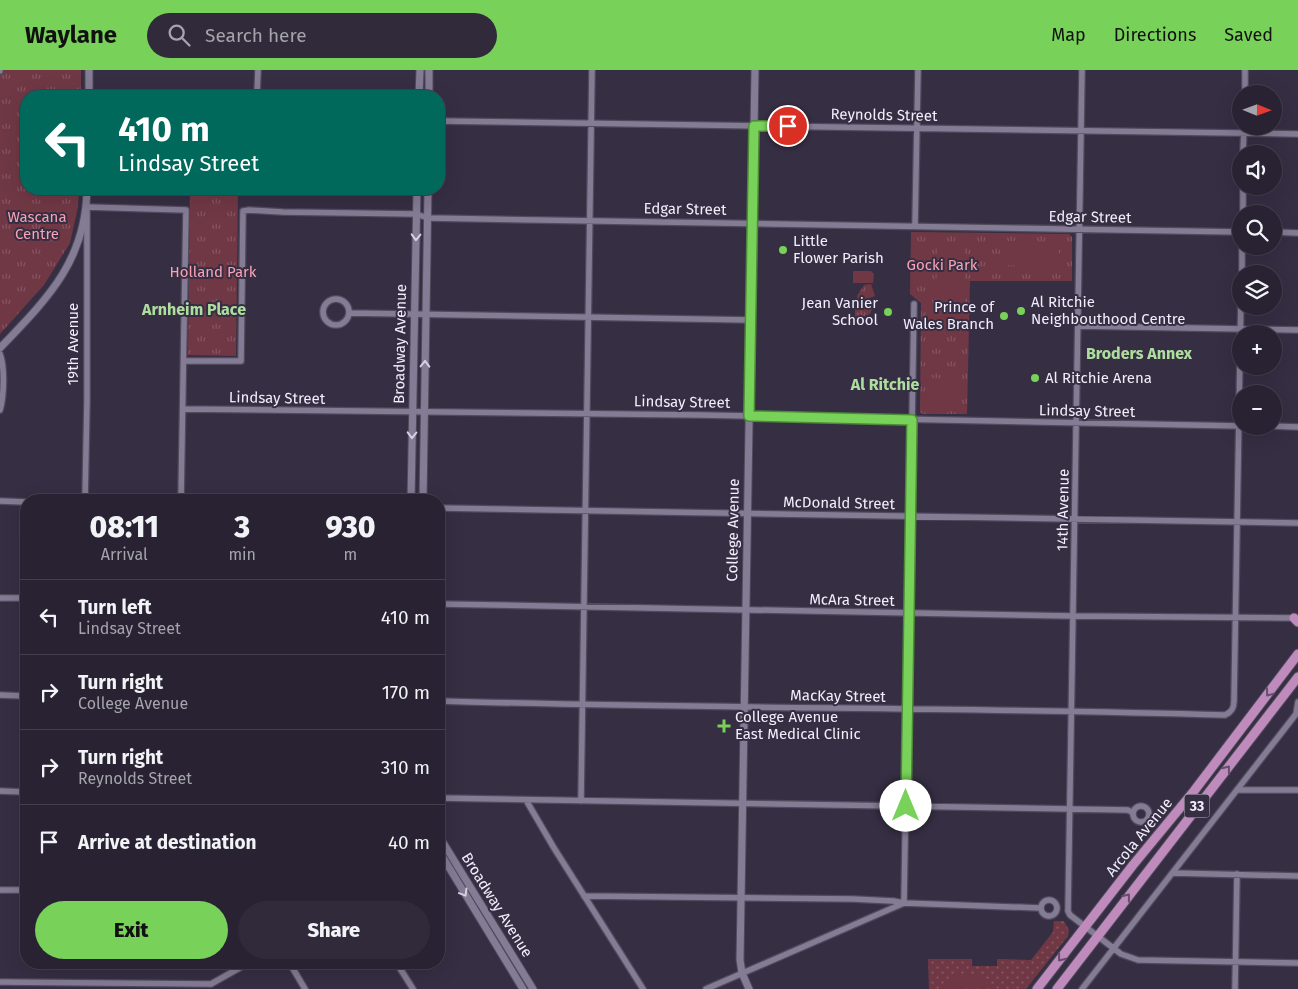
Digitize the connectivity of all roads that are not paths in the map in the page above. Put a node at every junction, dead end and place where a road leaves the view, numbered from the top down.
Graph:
1 (89, 70) edge
2 (258, 70) edge
3 (420, 70) edge
4 (429, 70) edge
5 (592, 70) edge
6 (755, 70) edge
7 (918, 70) edge
8 (1082, 70) edge
9 (1245, 70) edge
10 (1245, 85) edge
11 (88, 90) edge
12 (257, 90) edge
13 (419, 90) edge
14 (429, 90) edge
15 (445, 121) edge
16 (591, 123) junction
17 (754, 126) junction
18 (917, 128) junction
19 (1232, 130) edge
20 (1080, 132) junction
21 (1282, 133) edge
22 (1298, 134) edge
23 (87, 195) edge
24 (417, 195) edge
25 (428, 195) edge
26 (87, 207) junction
27 (416, 214) junction
28 (428, 218) junction
29 (589, 220) junction
30 (753, 223) junction
31 (915, 226) junction
32 (1079, 229) junction
33 (1232, 232) edge
34 (1282, 232) edge
35 (1298, 233) edge
36 (914, 304) dead end
37 (349, 313) junction
38 (414, 315) junction
39 (426, 315) junction
40 (588, 317) junction
41 (751, 320) junction
42 (1079, 326) junction
43 (1232, 329) edge
44 (1282, 330) edge
45 (1298, 330) edge
46 (0, 348) edge
47 (0, 354) edge
48 (184, 361) junction
49 (183, 409) junction
50 (0, 410) edge
51 (412, 412) junction
52 (424, 412) junction
53 (587, 413) junction
54 (749, 416) junction
55 (912, 420) junction
56 (1076, 423) junction
57 (1232, 426) edge
58 (1282, 426) edge
59 (1298, 427) edge
60 (1240, 435) edge
61 (85, 494) edge
62 (181, 494) edge
63 (410, 494) edge
64 (423, 494) edge
65 (0, 502) edge
66 (20, 502) edge
67 (445, 508) edge
68 (585, 511) junction
69 (747, 514) junction
70 (911, 516) junction
71 (1075, 519) junction
72 (1237, 522) junction
73 (1298, 523) edge
74 (0, 598) edge
75 (20, 598) edge
76 (445, 604) edge
77 (584, 608) junction
78 (746, 611) junction
79 (909, 614) junction
80 (1073, 616) junction
81 (1235, 618) junction
82 (1297, 620) edge
83 (1298, 654) edge
84 (1298, 677) edge
85 (0, 695) edge
86 (20, 696) edge
87 (445, 701) edge
88 (1298, 703) edge
89 (582, 704) junction
90 (744, 706) junction
91 (907, 710) junction
92 (1071, 710) junction
93 (1237, 790) junction
94 (1298, 790) edge
95 (0, 791) edge
96 (20, 792) edge
97 (445, 798) edge
98 (526, 800) junction
99 (581, 801) junction
100 (742, 804) junction
101 (906, 806) junction
102 (1070, 809) junction
103 (1133, 813) dead end
104 (445, 846) edge
105 (445, 861) edge
106 (1173, 873) junction
107 (1237, 874) junction
108 (1298, 876) edge
109 (0, 890) edge
110 (20, 890) edge
111 (584, 896) junction
112 (740, 898) junction
113 (904, 903) junction
114 (1041, 908) dead end
115 (1086, 927) junction
116 (1097, 936) junction
117 (1114, 949) junction
118 (1236, 962) junction
119 (1298, 963) edge
120 (238, 969) edge
121 (293, 969) edge
122 (400, 969) edge
123 (742, 973) junction
124 (0, 982) edge
125 (129, 986) edge
126 (305, 989) edge
127 (413, 989) edge
128 (523, 989) edge
129 (533, 989) edge
130 (643, 989) edge
131 (706, 989) edge
132 (749, 989) edge
133 (1037, 989) edge
134 (1057, 989) edge
135 (1082, 989) edge
136 (1235, 989) edge

1 - 11 street
2 - 12 street
3 - 13 street
4 - 14 street
5 - 16 street
6 - 17 street, College Avenue
7 - 18 street
8 - 20 street, 14th Avenue
9 - 10 street
15 - 16 street, Reynolds Street
16 - 17 street, Reynolds Street
16 - 29 street
17 - 18 street, Reynolds Street
17 - 30 street, College Avenue
18 - 20 street, Reynolds Street
18 - 31 street
19 - 20 street, Reynolds Street
20 - 32 street, 14th Avenue
21 - 22 street, Reynolds Street
23 - 26 street, 19th Avenue
24 - 27 street, Broadway Avenue
25 - 28 street, Broadway Avenue
26 - 46 street
26 - 48 street
26 - 61 street, 19th Avenue
27 - 28 street, Edgar Street
27 -> 38 street, Broadway Avenue
27 - 48 street, Edgar Street
28 - 29 street, Edgar Street
28 - 39 street, Broadway Avenue
29 - 30 street, Edgar Street
29 - 40 street
30 - 31 street, Edgar Street
30 - 41 street, College Avenue
31 - 32 street, Edgar Street
32 - 33 street, Edgar Street
32 - 42 street, 14th Avenue
34 - 35 street
36 - 55 street
37 - 37 street
37 - 38 street
38 - 39 street
38 - 51 street, Broadway Avenue
39 - 40 street
52 -> 39 street, Broadway Avenue
40 - 41 street
40 - 53 street
41 - 54 street, College Avenue
42 - 43 street
42 - 56 street, 14th Avenue
44 - 45 street
47 - 50 street
48 - 49 street
49 - 51 street, Lindsay Street
49 - 62 street
51 - 52 street, Lindsay Street
51 -> 63 street, Broadway Avenue
52 - 53 street, Lindsay Street
52 - 64 street, Broadway Avenue
53 - 54 street, Lindsay Street
53 - 68 street
54 - 55 street, Lindsay Street
54 - 69 street, College Avenue
55 - 56 street, Lindsay Street
55 - 70 street
56 - 57 street, Lindsay Street
56 - 71 street, 14th Avenue
58 - 59 street
60 - 72 street
65 - 66 street
67 - 68 street, McDonald Street
68 - 69 street, McDonald Street
68 - 77 street
69 - 70 street, McDonald Street
69 - 78 street, College Avenue
70 - 71 street, McDonald Street
70 - 79 street
71 - 72 street, McDonald Street
71 - 80 street, 14th Avenue
72 - 73 street, McDonald Street
72 - 81 street
74 - 75 street
76 - 77 street, McAra Street
77 - 78 street, McAra Street
77 - 89 street
78 - 79 street, McAra Street
78 - 90 street, College Avenue
79 - 80 street, McAra Street
79 - 91 street
80 - 81 street, McAra Street
80 - 92 street, 14th Avenue
81 - 82 street, McAra Street
81 - 92 street, MacKay Street
83 -> 115 main road, Arcola Avenue / 33
116 -> 84 main road, Arcola Avenue / 33
85 - 86 street
87 - 89 street, MacKay Street
88 - 93 street
89 - 90 street, MacKay Street
89 - 99 street
90 - 91 street, MacKay Street
90 - 100 street, College Avenue
91 - 92 street, MacKay Street
91 - 101 street
92 - 102 street, 14th Avenue
93 - 94 street
93 - 106 street
95 - 96 street
97 - 98 street
98 - 99 street
98 - 111 street
99 - 100 street
100 - 101 street
100 - 112 street, College Avenue
101 - 102 street
101 - 113 street
102 - 103 street
102 - 115 street, 14th Avenue
104 - 129 street, Broadway Avenue
105 -> 128 street, Broadway Avenue
106 - 107 street
106 - 117 street
107 - 108 street
107 - 118 street
109 - 110 street
111 - 112 street
111 - 130 street
112 - 113 street
112 - 123 street, College Avenue
113 - 114 street
113 - 123 street
115 - 116 street, 14th Avenue
115 -> 133 main road, Arcola Avenue / 33
116 - 117 street, 14th Avenue
116 - 134 main road, Arcola Avenue / 33
117 - 118 street, 14th Avenue
117 - 135 street
118 - 119 street, 14th Avenue
118 - 136 street
120 - 125 street
121 - 126 street
122 - 127 street
123 - 131 street
123 - 132 street, College Avenue
124 - 125 street

